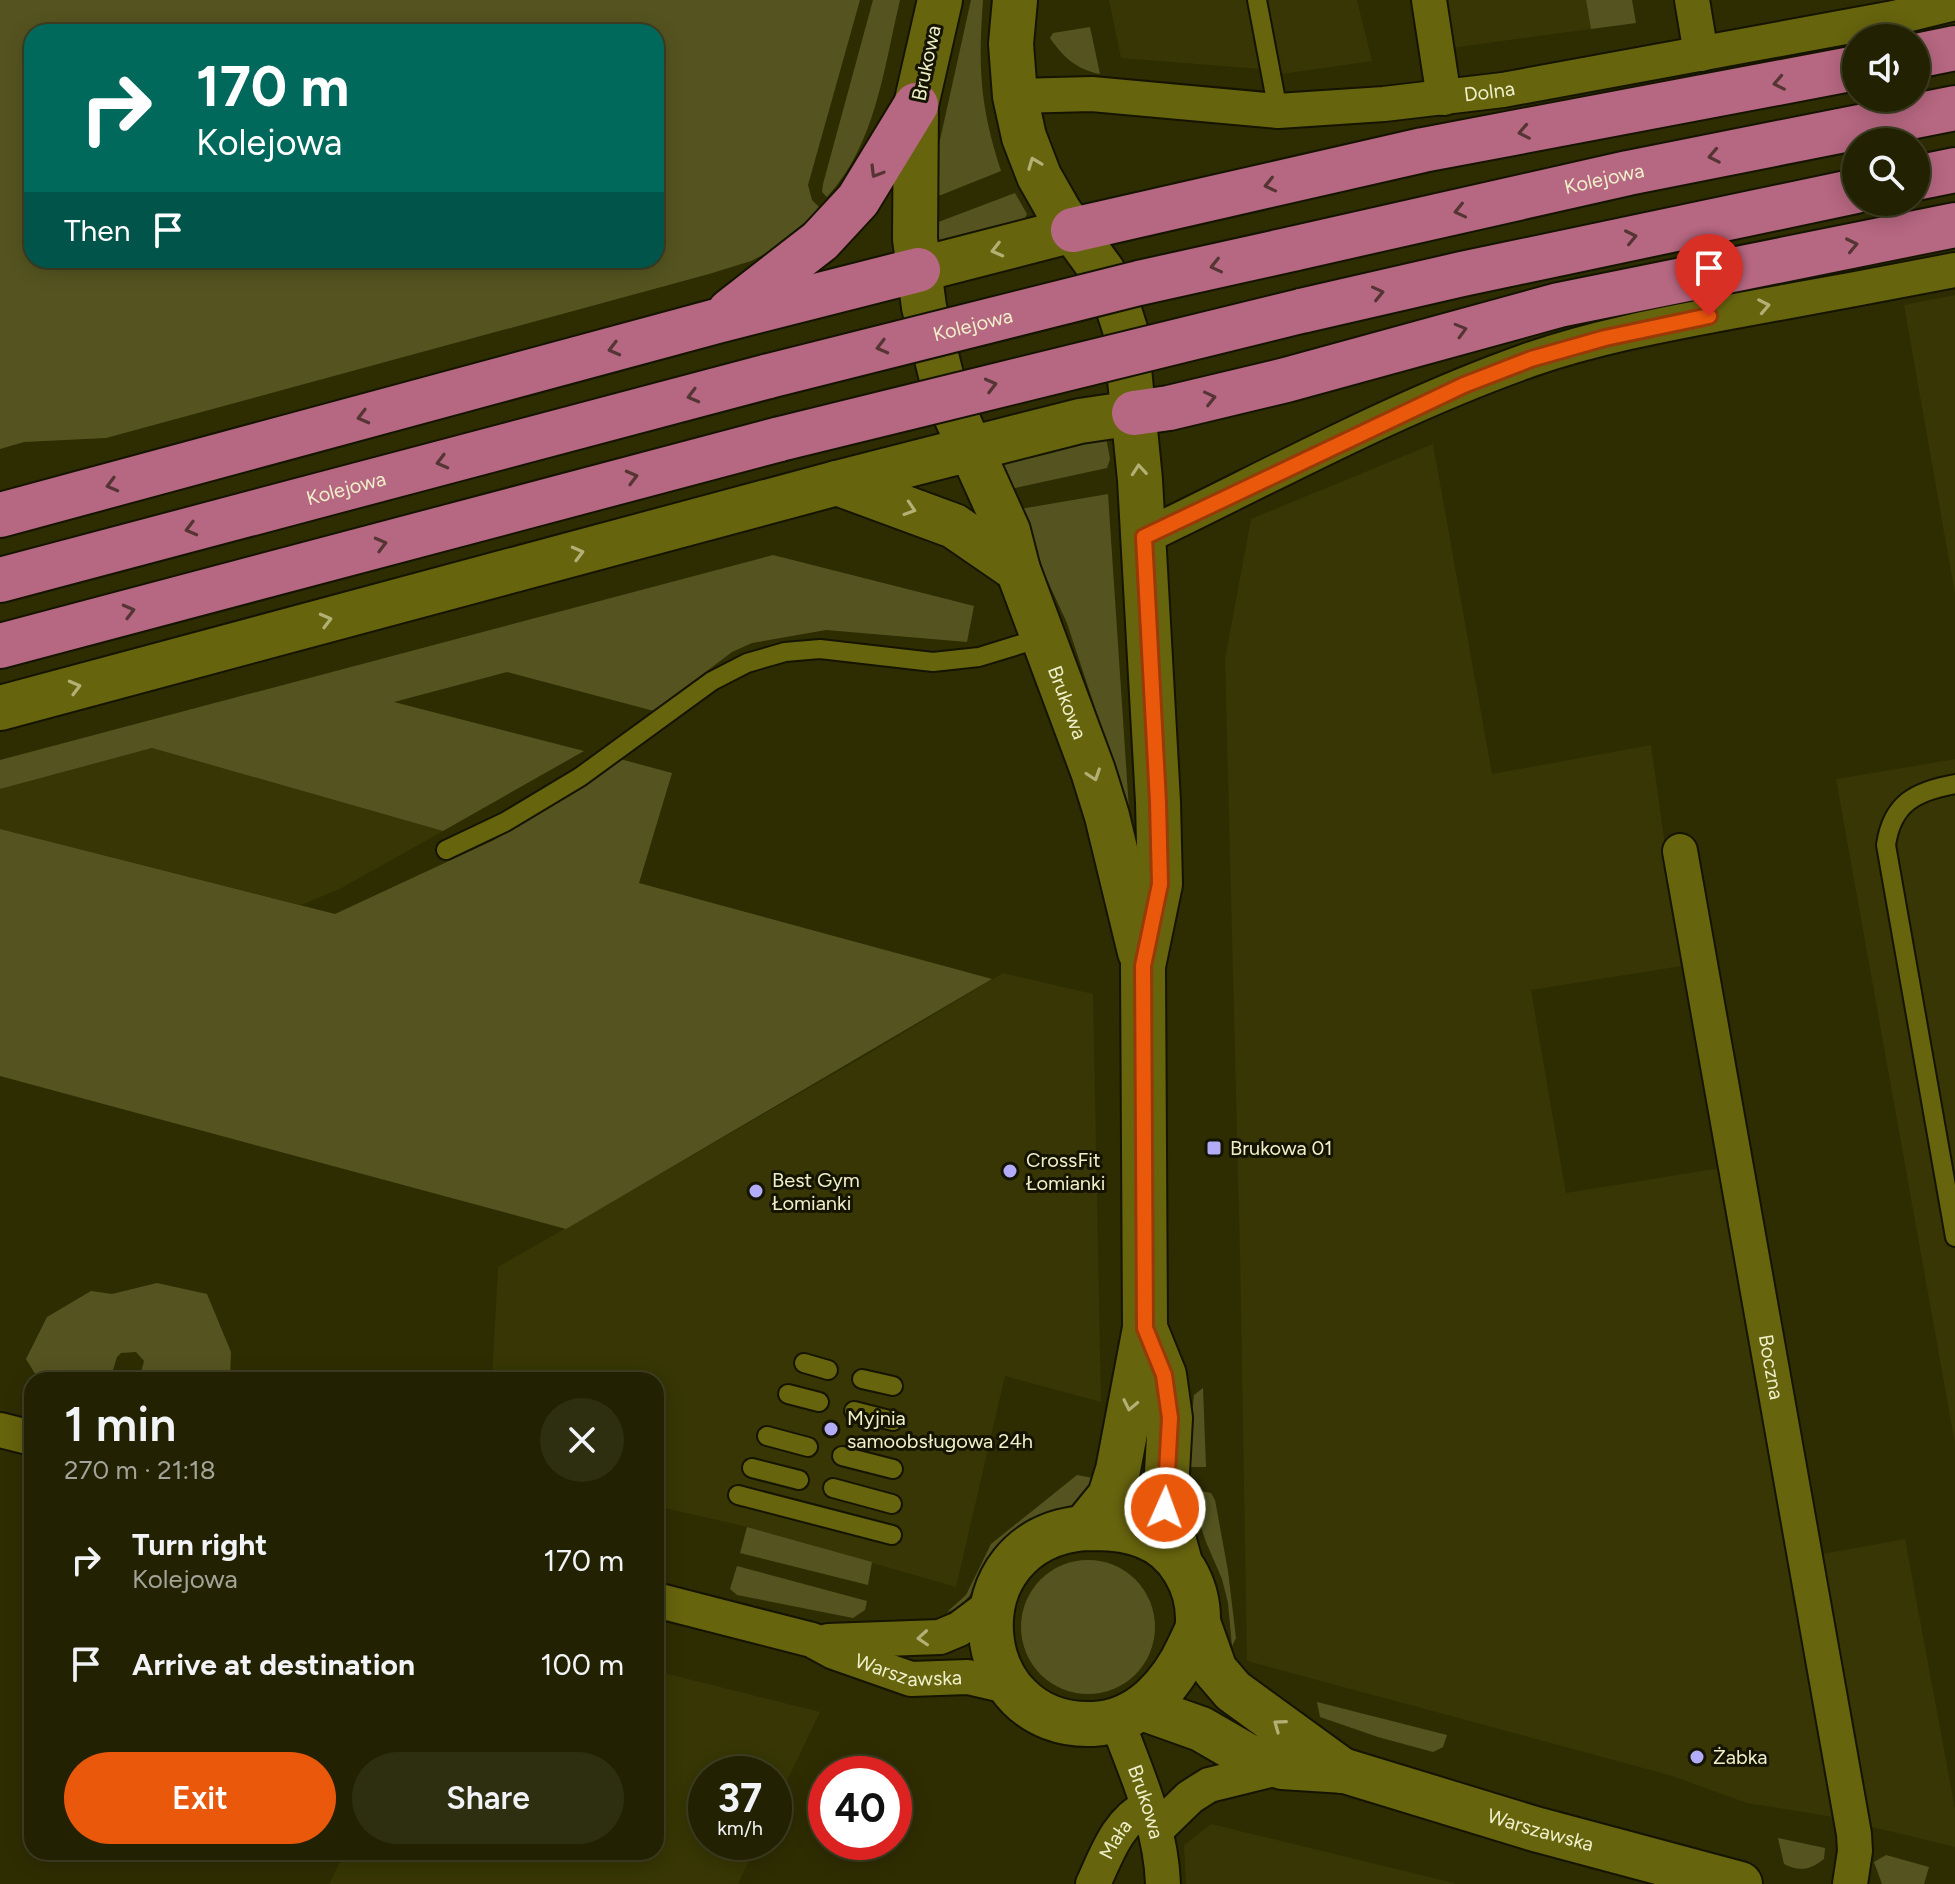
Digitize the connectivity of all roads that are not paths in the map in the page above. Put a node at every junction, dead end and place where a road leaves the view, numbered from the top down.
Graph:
1 (940, 0) edge
2 (1015, 0) edge
3 (1257, 0) edge
4 (1429, 0) edge
5 (1692, 0) edge
6 (1955, 3) edge
7 (1955, 48) edge
8 (1930, 53) edge
9 (1701, 54) junction
10 (1842, 71) edge
11 (1015, 96) junction
12 (1444, 98) junction
13 (916, 105) junction
14 (1955, 108) edge
15 (1278, 111) junction
16 (1955, 170) edge
17 (1930, 175) edge
18 (1842, 194) edge
19 (1955, 225) edge
20 (1073, 230) junction
21 (918, 270) junction
22 (1955, 270) edge
23 (717, 321) junction
24 (1134, 413) junction
25 (970, 448) junction
26 (837, 483) junction
27 (0, 515) edge
28 (1144, 537) junction
29 (1018, 570) junction
30 (0, 580) edge
31 (1044, 637) junction
32 (0, 646) edge
33 (0, 708) edge
34 (1955, 784) edge
35 (446, 850) dead end
36 (1680, 851) dead end
37 (1143, 966) junction
38 (1955, 1237) edge
39 (1145, 1328) junction
40 (804, 1363) dead end
41 (828, 1370) dead end
42 (862, 1379) dead end
43 (893, 1386) dead end
44 (788, 1394) dead end
45 (819, 1402) dead end
46 (854, 1411) dead end
47 (893, 1421) dead end
48 (0, 1430) edge
49 (24, 1436) edge
50 (767, 1436) dead end
51 (808, 1447) dead end
52 (842, 1456) dead end
53 (752, 1468) dead end
54 (893, 1469) dead end
55 (799, 1480) dead end
56 (833, 1488) dead end
57 (738, 1495) dead end
58 (892, 1504) dead end
59 (1084, 1528) junction
60 (892, 1535) dead end
61 (1179, 1559) junction
62 (664, 1602) edge
63 (991, 1605) junction
64 (1199, 1625) junction
65 (812, 1640) junction
66 (1011, 1687) junction
67 (1129, 1715) junction
68 (1282, 1767) junction
69 (1343, 1771) junction
70 (1152, 1817) junction
71 (1093, 1884) edge
72 (1163, 1884) edge
73 (1740, 1884) edge
74 (1850, 1884) edge

1 - 13 street, Brukowa
2 - 11 street
3 - 15 lane
4 - 12 street
5 - 9 street
6 - 9 street, Dolna
7 - 8 highway
9 - 12 street, Dolna
10 -> 20 highway
11 - 15 street, Dolna
20 -> 11 street
12 - 15 street, Dolna
13 - 21 street, Brukowa
13 -> 23 highway
14 -> 30 highway, Kolejowa, bridge
16 - 17 highway
32 -> 18 highway, bridge
24 -> 19 highway
20 -> 21 street
20 - 24 street, Brukowa
21 - 23 highway
21 - 25 street, Brukowa
28 -> 22 street
23 -> 27 highway
24 - 25 street
28 -> 24 street, Brukowa
25 - 26 street
25 - 29 street, Brukowa
26 -> 29 street
33 -> 26 street
28 - 37 street, Brukowa
29 - 31 street, Brukowa
31 - 35 lane
31 -> 37 street, Brukowa
34 - 38 lane
36 - 74 street, Boczna
37 - 39 street, Brukowa
39 -> 59 street, Brukowa
39 - 61 street, Brukowa
40 - 41 lane
42 - 43 lane
44 - 45 lane
46 - 47 lane
48 - 49 street
50 - 51 lane
52 - 54 lane
53 - 55 lane
56 - 58 lane
57 - 60 lane
59 - 61 street
59 - 63 street
61 - 64 street
62 - 65 street, Warszawska
63 -> 65 street, Warszawska
63 - 66 street
64 - 67 street
69 -> 64 street, Warszawska
65 - 66 street, Warszawska
66 - 67 street
67 - 68 street, Warszawska
67 - 70 street, Brukowa
68 - 69 street, Warszawska
68 - 70 street, Warszawska
69 - 73 street, Warszawska
70 - 71 street, Mała
70 - 72 street, Brukowa

